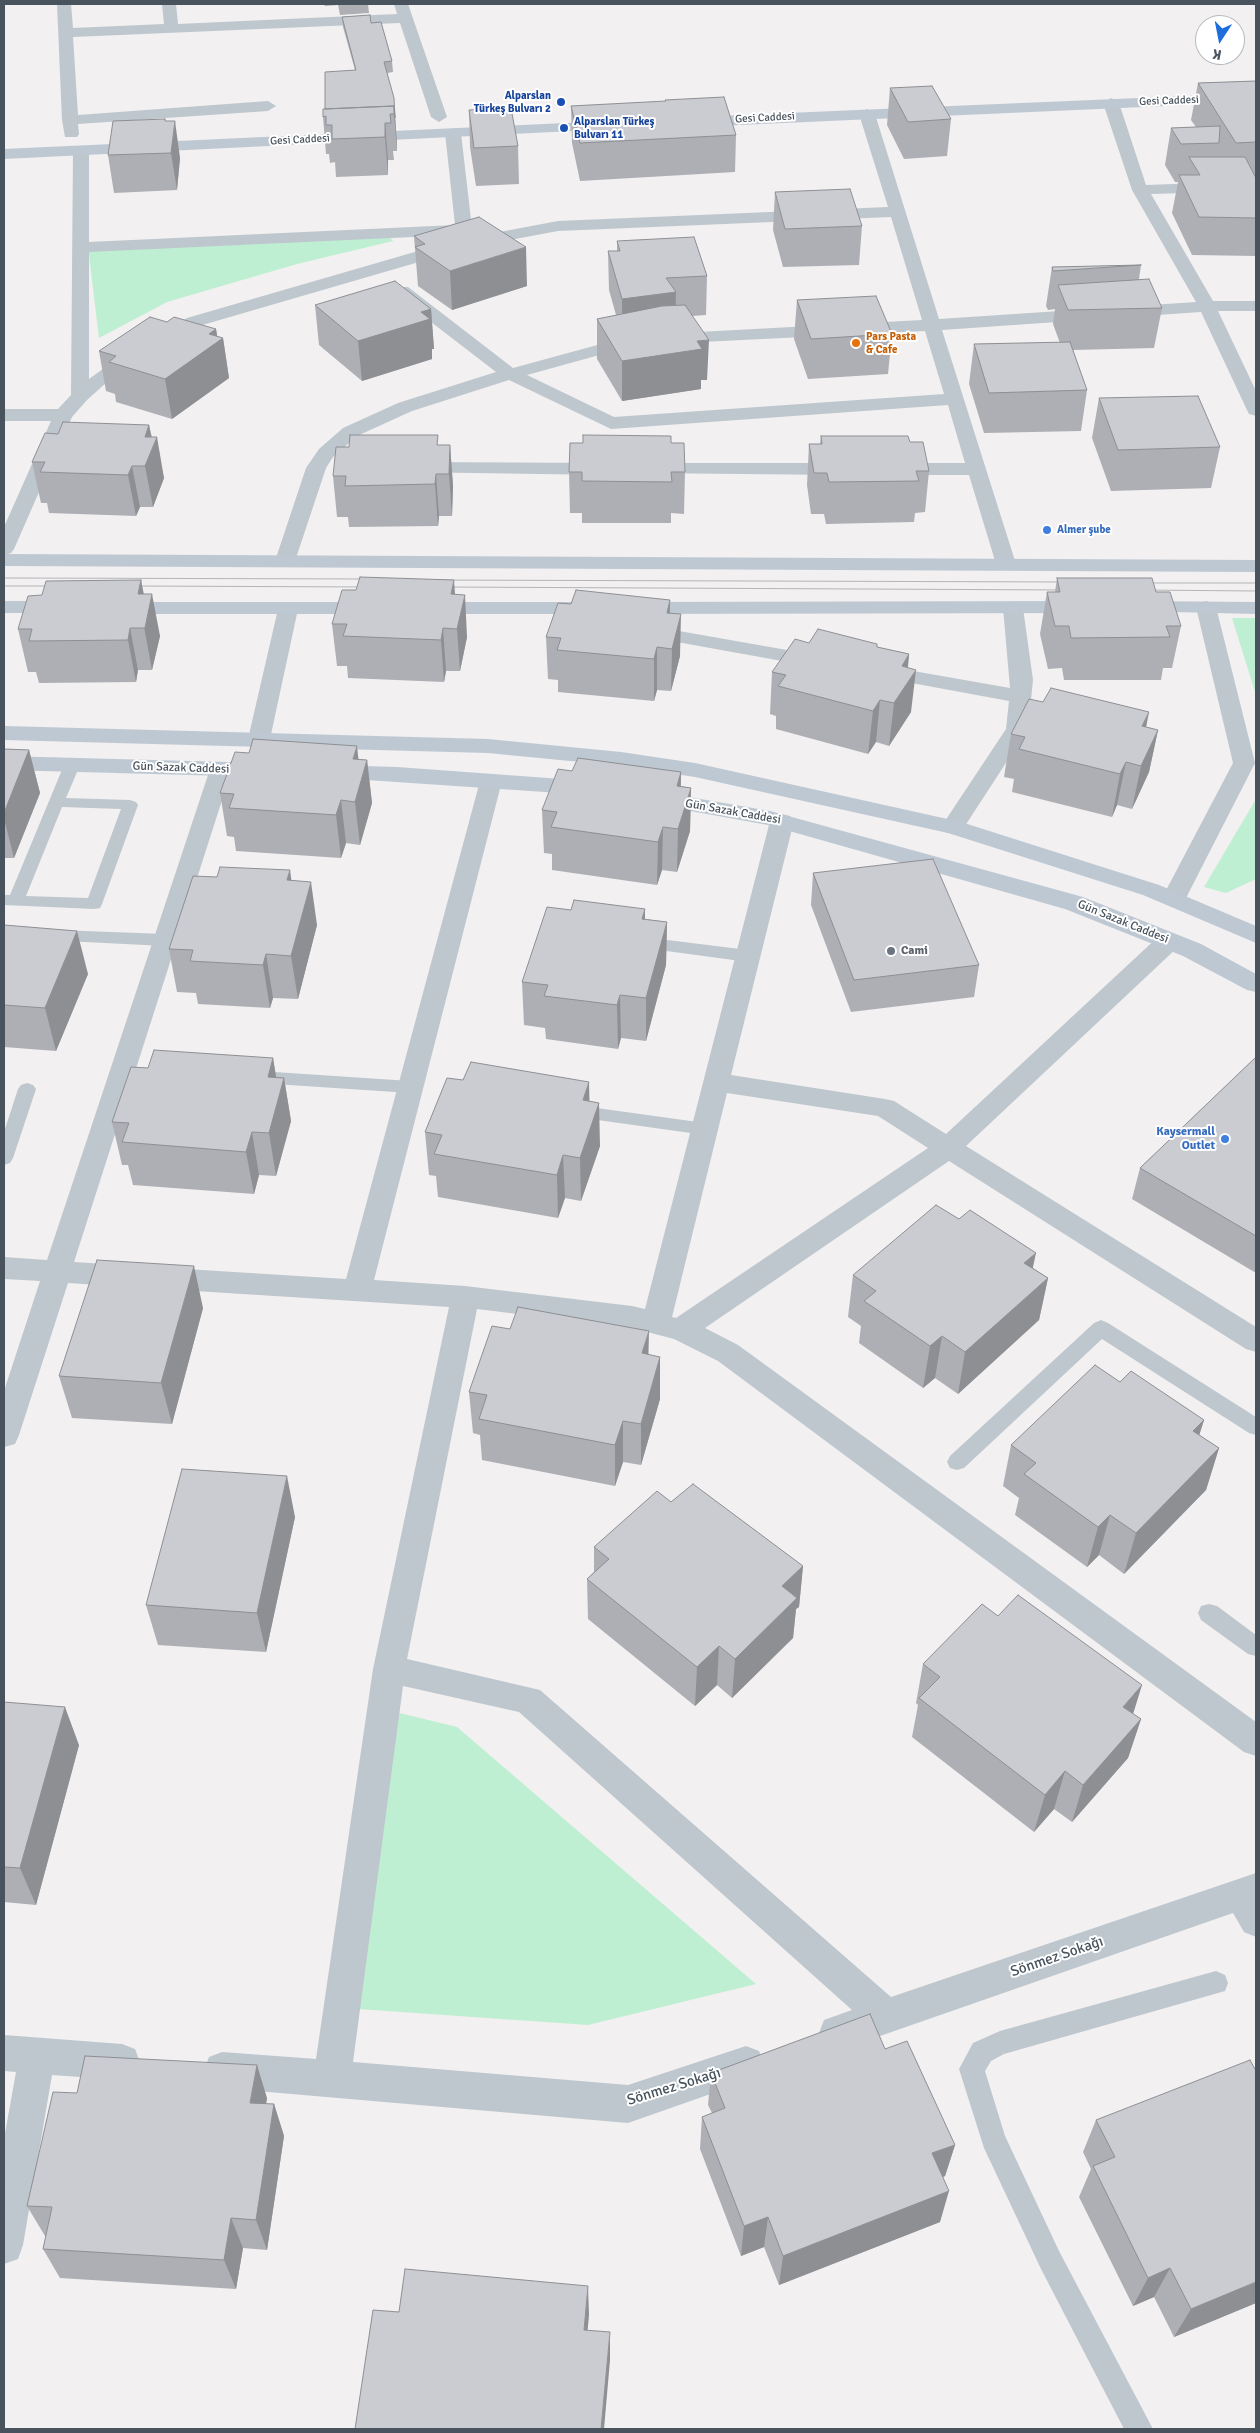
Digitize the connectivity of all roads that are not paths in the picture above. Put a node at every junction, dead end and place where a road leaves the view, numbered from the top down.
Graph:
1 (64, 4) edge
2 (169, 4) edge
3 (400, 4) edge
4 (405, 18) junction
5 (171, 28) junction
6 (66, 33) junction
7 (1256, 97) edge
8 (1111, 103) junction
9 (268, 106) dead end
10 (867, 114) junction
11 (458, 116) dead end
12 (438, 117) junction
13 (419, 118) dead end
14 (681, 122) edge
15 (622, 125) edge
16 (71, 127) junction
17 (131, 131) edge
18 (453, 133) junction
19 (52, 134) dead end
20 (81, 150) junction
21 (4, 154) edge
22 (1256, 186) edge
23 (1140, 190) junction
24 (897, 212) junction
25 (465, 236) junction
26 (80, 247) junction
27 (374, 270) junction
28 (1208, 306) junction
29 (1256, 306) edge
30 (932, 325) junction
31 (510, 374) junction
32 (80, 396) junction
33 (955, 399) junction
34 (1256, 410) edge
35 (4, 415) edge
36 (63, 415) junction
37 (316, 468) junction
38 (336, 468) edge
39 (395, 468) edge
40 (976, 469) junction
41 (4, 549) edge
42 (4, 560) edge
43 (285, 561) junction
44 (1006, 564) junction
45 (1256, 566) edge
46 (4, 607) edge
47 (1206, 607) junction
48 (288, 608) junction
49 (516, 608) junction
50 (1013, 608) junction
51 (1256, 608) edge
52 (1020, 696) junction
53 (4, 733) edge
54 (259, 739) junction
55 (4, 763) edge
56 (72, 765) junction
57 (221, 769) junction
58 (491, 781) junction
59 (57, 802) junction
60 (782, 821) junction
61 (953, 826) junction
62 (1174, 898) junction
63 (10, 900) edge
64 (4, 933) edge
65 (1256, 935) edge
66 (165, 940) junction
67 (1169, 941) junction
68 (629, 942) edge
69 (748, 956) junction
70 (1256, 984) edge
71 (242, 1076) edge
72 (716, 1082) junction
73 (410, 1087) junction
74 (28, 1089) dead end
75 (560, 1109) edge
76 (705, 1129) junction
77 (948, 1148) junction
78 (4, 1158) edge
79 (4, 1268) edge
80 (57, 1271) junction
81 (358, 1290) junction
82 (465, 1297) junction
83 (668, 1326) junction
84 (1256, 1341) edge
85 (1256, 1426) edge
86 (4, 1435) edge
87 (957, 1462) dead end
88 (1209, 1614) dead end
89 (1256, 1648) edge
90 (389, 1668) junction
91 (1256, 1741) edge
92 (1251, 1901) edge
93 (1216, 1983) dead end
94 (886, 2016) junction
95 (20, 2054) edge
96 (155, 2065) edge
97 (195, 2068) edge
98 (332, 2079) junction
99 (4, 2244) edge
100 (1139, 2429) edge

1 - 6 street
2 - 5 street
3 - 4 street
4 - 5 street
4 - 12 street
5 - 6 street
6 - 16 street
7 - 8 street, Gesi Caddesi
8 - 10 street, Gesi Caddesi
8 - 23 street
9 - 16 street
10 - 14 street, Gesi Caddesi
10 - 24 street
11 - 12 street
12 - 13 street
15 - 18 street, Gesi Caddesi
16 - 17 street
16 - 19 street
18 - 20 street, Gesi Caddesi
18 - 25 street
20 - 21 street, Gesi Caddesi
20 - 26 street
22 - 23 street
23 - 28 street
24 - 25 street
24 - 30 street
25 - 26 street
25 - 27 street
26 - 32 street
27 - 31 street
27 - 32 street
28 - 29 street
28 - 30 street
28 - 34 street
30 - 31 street
30 - 33 street
31 - 33 street
31 - 37 street
32 - 36 street
33 - 40 street
35 - 36 street
36 - 41 street
37 - 38 street
37 - 43 street
39 - 40 street
40 - 44 street
42 - 43 street
43 - 44 street
44 - 45 street
46 - 48 street
47 - 50 street
47 - 51 street
47 - 62 street
48 - 49 street
48 - 54 street
49 - 50 street
49 - 52 street
50 - 52 street
52 - 61 street
53 - 54 street
54 - 61 street
55 - 56 street, Gün Sazak Caddesi
56 - 57 street, Gün Sazak Caddesi
56 - 59 lane
57 - 58 street, Gün Sazak Caddesi
57 - 66 street
58 - 60 street, Gün Sazak Caddesi
58 - 73 street
59 - 63 lane
59 - 63 lane
60 - 67 street, Gün Sazak Caddesi
60 - 69 street
61 - 62 street
62 - 65 street
64 - 66 lane
66 - 80 street
67 - 70 street, Gün Sazak Caddesi
67 - 77 street
68 - 69 lane
69 - 72 street
71 - 73 lane
72 - 76 street
72 - 77 street
73 - 81 street
74 - 78 lane
75 - 76 lane
76 - 83 street
77 - 83 street
77 - 84 street
79 - 80 street
80 - 81 street
80 - 86 street
81 - 82 street
82 - 83 street
82 - 90 street
83 - 91 street
85 - 87 lane
88 - 89 lane
90 - 94 street
90 - 98 street
92 - 94 street, Sönmez Sokağı
93 - 100 lane
94 - 98 street, Sönmez Sokağı
95 - 96 street
95 - 99 street
97 - 98 street, Sönmez Sokağı

